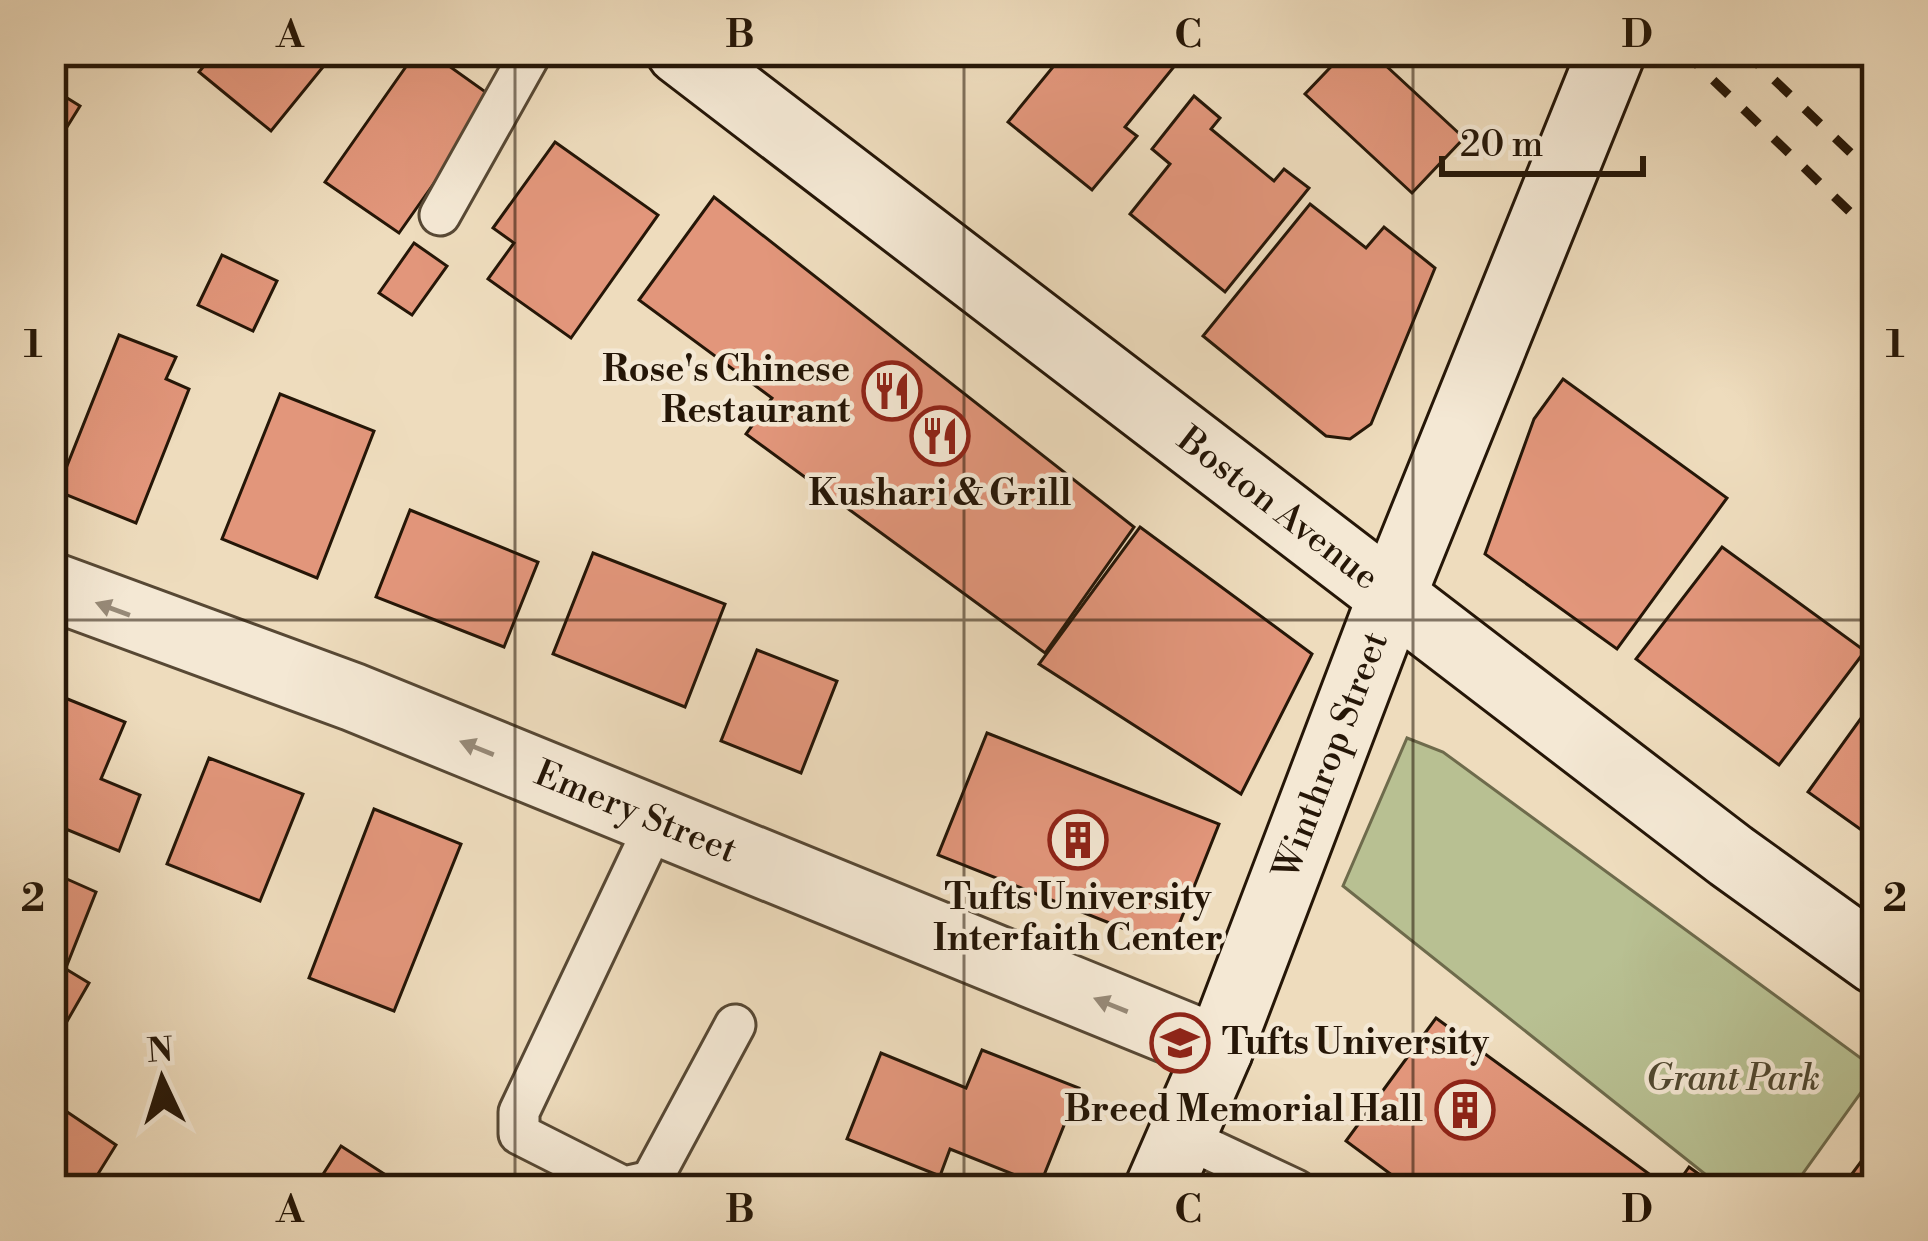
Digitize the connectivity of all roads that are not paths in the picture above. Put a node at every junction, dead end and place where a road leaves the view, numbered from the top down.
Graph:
1 (532, 51) edge
2 (680, 51) edge
3 (1612, 51) edge
4 (440, 215) dead end
5 (51, 586) edge
6 (1393, 593) junction
7 (657, 821) junction
8 (1877, 961) edge
9 (735, 1025) dead end
10 (1219, 1050) junction
11 (1170, 1163) edge
12 (1296, 1190) edge

1 - 4 lane
2 - 6 street, Boston Avenue
3 - 6 street, Winthrop Street
7 -> 5 street, Emery Street
6 - 8 street, Boston Avenue
6 - 10 street, Winthrop Street
7 - 9 lane
10 -> 7 street, Emery Street
10 - 11 street, Winthrop Street
11 - 12 lane

